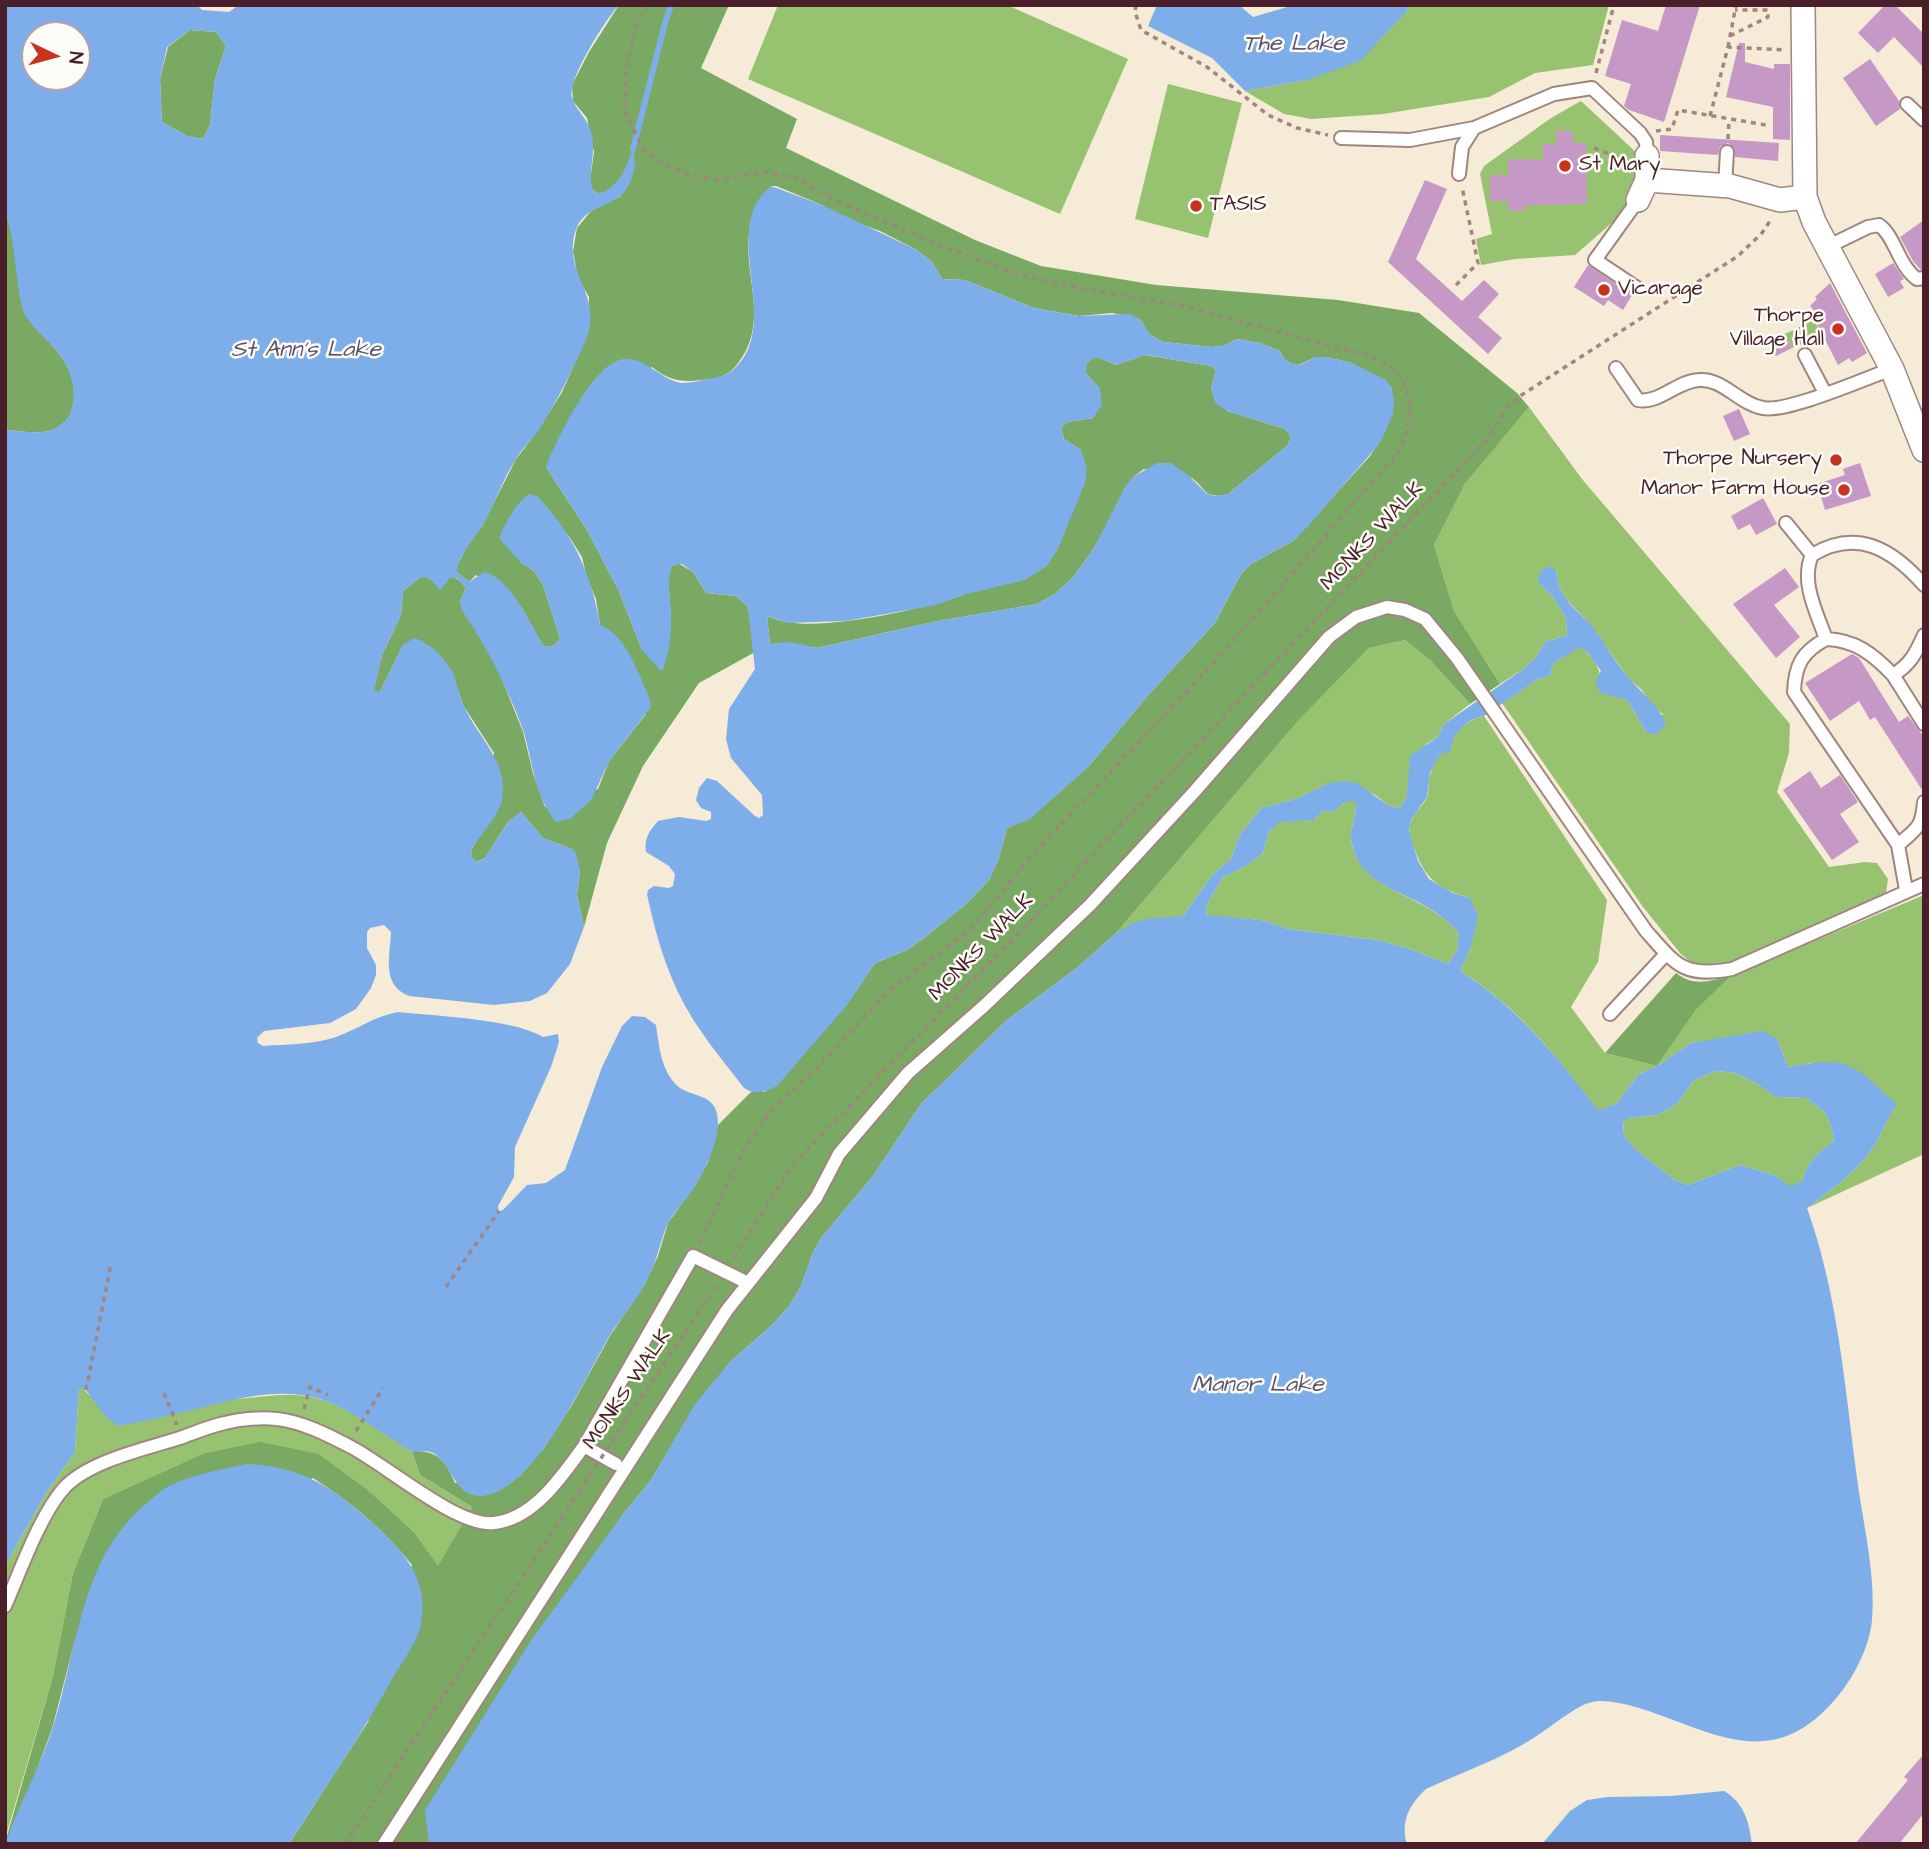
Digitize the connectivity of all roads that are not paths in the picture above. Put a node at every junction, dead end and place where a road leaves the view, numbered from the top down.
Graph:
1 (1803, 5) edge
2 (1907, 104) dead end
3 (1924, 120) edge
4 (1474, 128) junction
5 (1341, 138) road end
6 (1727, 152) dead end
7 (1459, 174) road end
8 (1645, 176) junction
9 (1725, 186) junction
10 (1805, 197) junction
11 (1827, 247) junction
12 (1924, 278) edge
13 (1637, 288) dead end
14 (1805, 355) dead end
15 (1616, 368) dead end
16 (1892, 369) junction
17 (1825, 393) junction
18 (1924, 450) edge
19 (1786, 523) dead end
20 (1812, 555) junction
21 (1924, 585) edge
22 (1924, 635) edge
23 (1826, 639) junction
24 (1893, 674) junction
25 (1924, 724) edge
26 (1924, 802) edge
27 (1898, 845) junction
28 (1924, 884) edge
29 (1906, 890) junction
30 (1666, 954) junction
31 (1610, 1014) dead end
32 (748, 1283) junction
33 (584, 1446) junction
34 (616, 1464) dead end
35 (5, 1606) edge
36 (384, 1844) edge

1 - 10 street
2 - 3 lane
4 - 5 lane
4 - 7 lane
4 - 8 lane
6 - 9 lane
8 - 9 street
8 - 13 lane
9 - 10 street
10 - 11 street
11 - 12 lane
11 - 16 street
14 - 17 lane
15 - 17 lane
16 - 17 lane
16 - 18 street
19 - 20 lane
20 - 21 lane
20 - 23 lane
22 - 24 lane
23 - 24 lane
23 - 27 lane
24 - 25 lane
26 - 27 lane
27 - 29 lane
28 - 29 lane
29 - 30 lane
30 - 31 lane
30 - 32 lane
32 - 33 lane
32 - 36 lane
33 - 34 lane
33 - 35 lane

